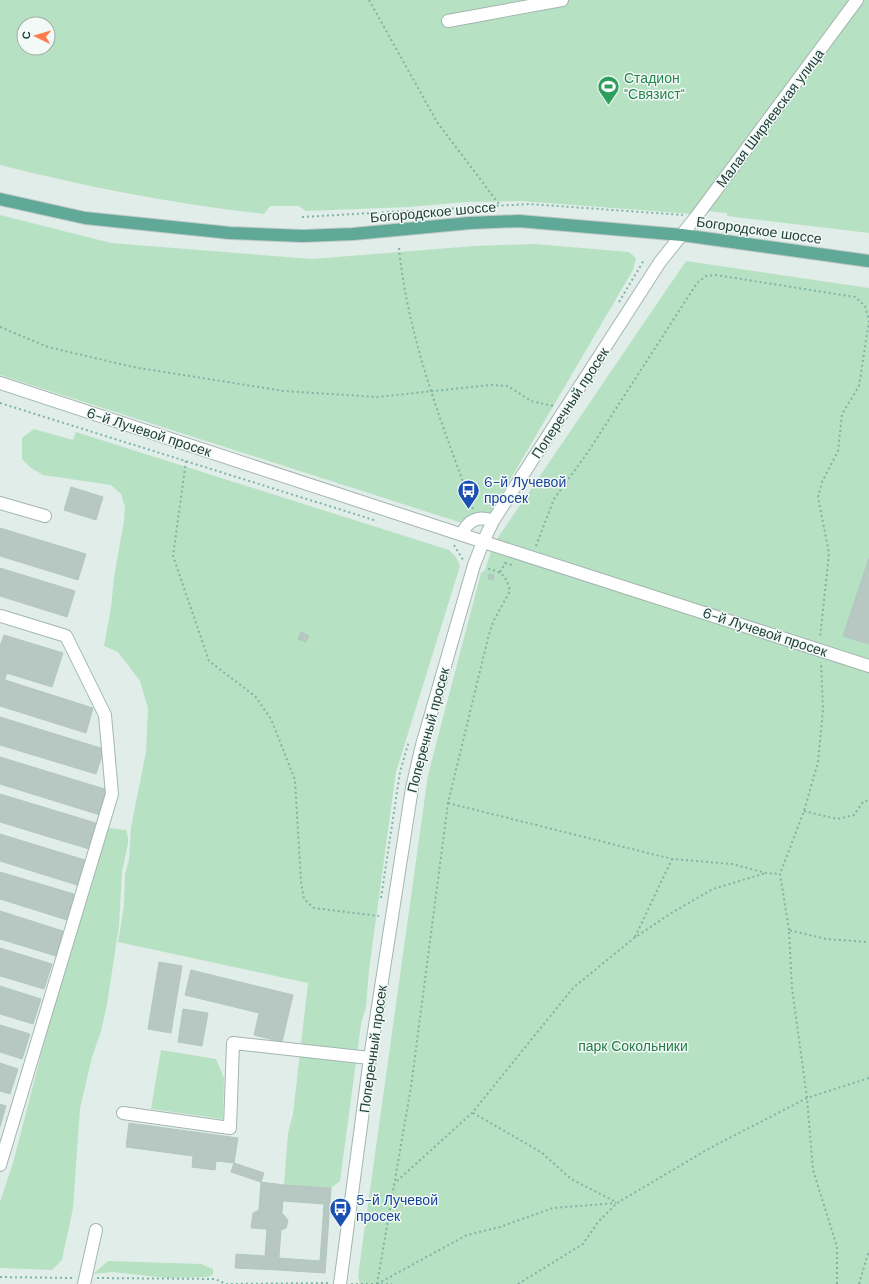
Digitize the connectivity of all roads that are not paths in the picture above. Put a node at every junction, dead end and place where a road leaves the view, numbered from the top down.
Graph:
1 (562, 0) edge
2 (857, 0) edge
3 (448, 21) dead end
4 (0, 199) edge
5 (682, 235) junction
6 (869, 261) edge
7 (0, 383) edge
8 (0, 503) edge
9 (45, 516) dead end
10 (493, 521) junction
11 (462, 535) junction
12 (483, 542) junction
13 (0, 616) edge
14 (869, 666) edge
15 (370, 1058) junction
16 (123, 1113) dead end
17 (0, 1165) edge
18 (96, 1230) dead end
19 (84, 1281) edge
20 (335, 1284) edge

1 - 3 street
2 - 5 street, Малая Ширяевская улица
4 - 5 main road, Богородское шоссе
5 - 6 main road, Богородское шоссе
5 - 10 street, Поперечный просек
7 - 11 street, 6-й Лучевой просек
8 - 9 street
10 - 11 street
10 - 12 street, Поперечный просек
11 - 12 street, 6-й Лучевой просек
12 - 14 street, 6-й Лучевой просек
12 - 15 street, Поперечный просек
13 - 17 street
15 - 16 street
15 - 20 street, Поперечный просек
18 - 19 street

